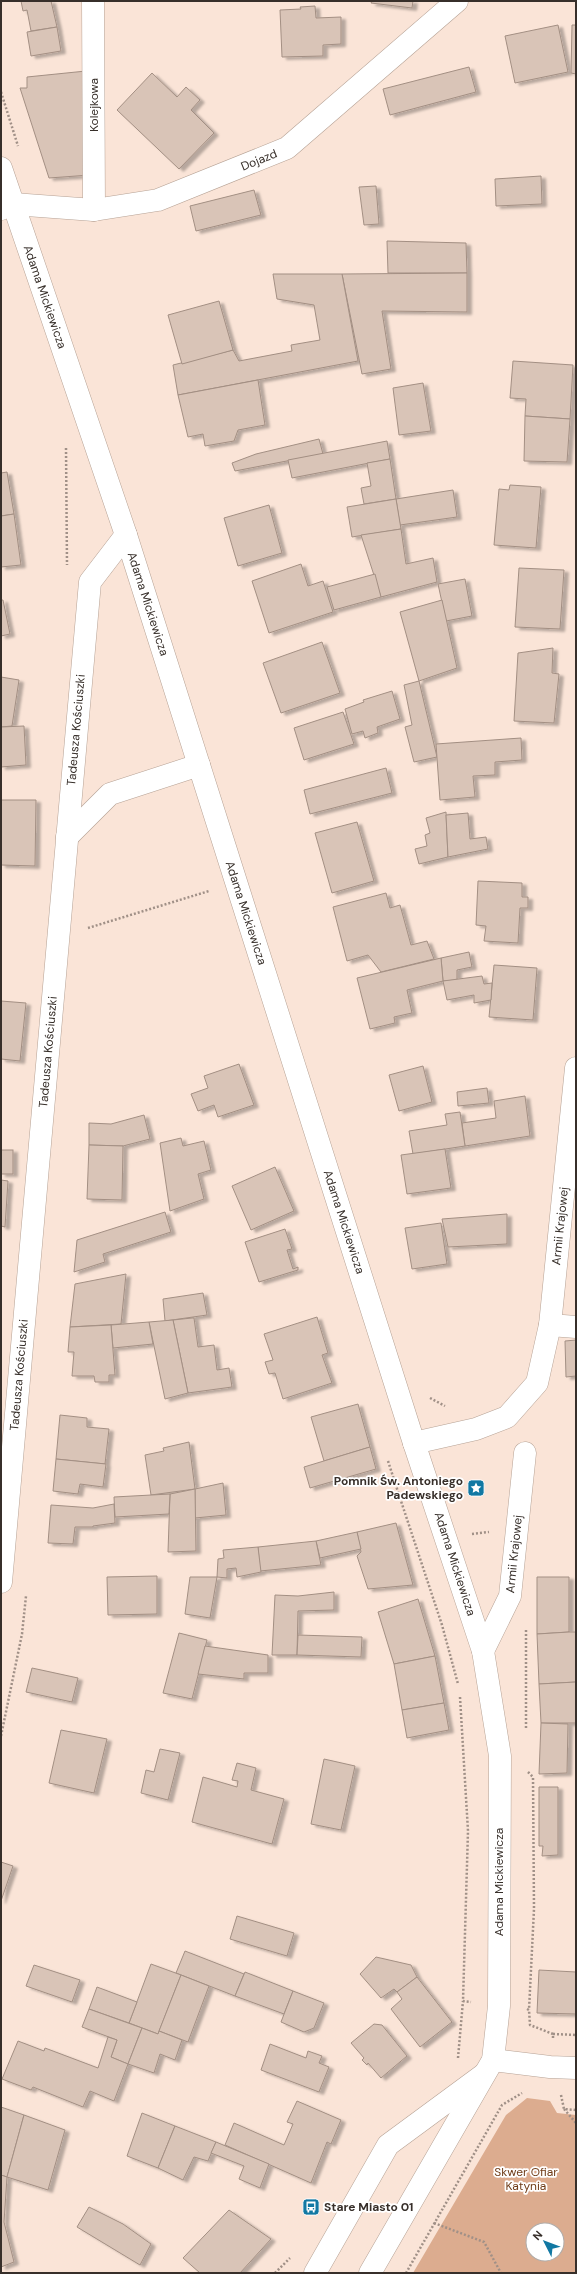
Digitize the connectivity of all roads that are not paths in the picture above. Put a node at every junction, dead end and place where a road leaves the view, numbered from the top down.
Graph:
1 (93, 1) edge
2 (457, 1) edge
3 (1, 168) edge
4 (7, 206) edge
5 (94, 210) junction
6 (126, 535) junction
7 (199, 764) junction
8 (67, 837) junction
9 (576, 1068) edge
10 (550, 1325) junction
11 (576, 1327) edge
12 (414, 1443) junction
13 (525, 1453) dead end
14 (1, 1582) edge
15 (483, 1650) junction
16 (488, 2067) junction
17 (576, 2068) edge
18 (315, 2273) edge
19 (370, 2273) edge

1 - 5 street, Kolejkowa
2 - 5 street, Dojazd
3 - 4 street, Adama Mickiewicza
4 - 5 street, Dojazd
4 - 6 street, Adama Mickiewicza
6 - 7 street, Adama Mickiewicza
6 - 8 street, Tadeusza Kościuszki
7 - 8 street
7 - 12 street, Adama Mickiewicza
8 - 14 street, Tadeusza Kościuszki
9 - 10 street, Armii Krajowej
10 - 11 street
10 - 12 street, Armii Krajowej
12 - 15 street, Adama Mickiewicza
13 - 15 street, Armii Krajowej
15 - 16 street, Adama Mickiewicza
16 - 17 street
16 - 18 street
16 - 19 street, Adama Mickiewicza

